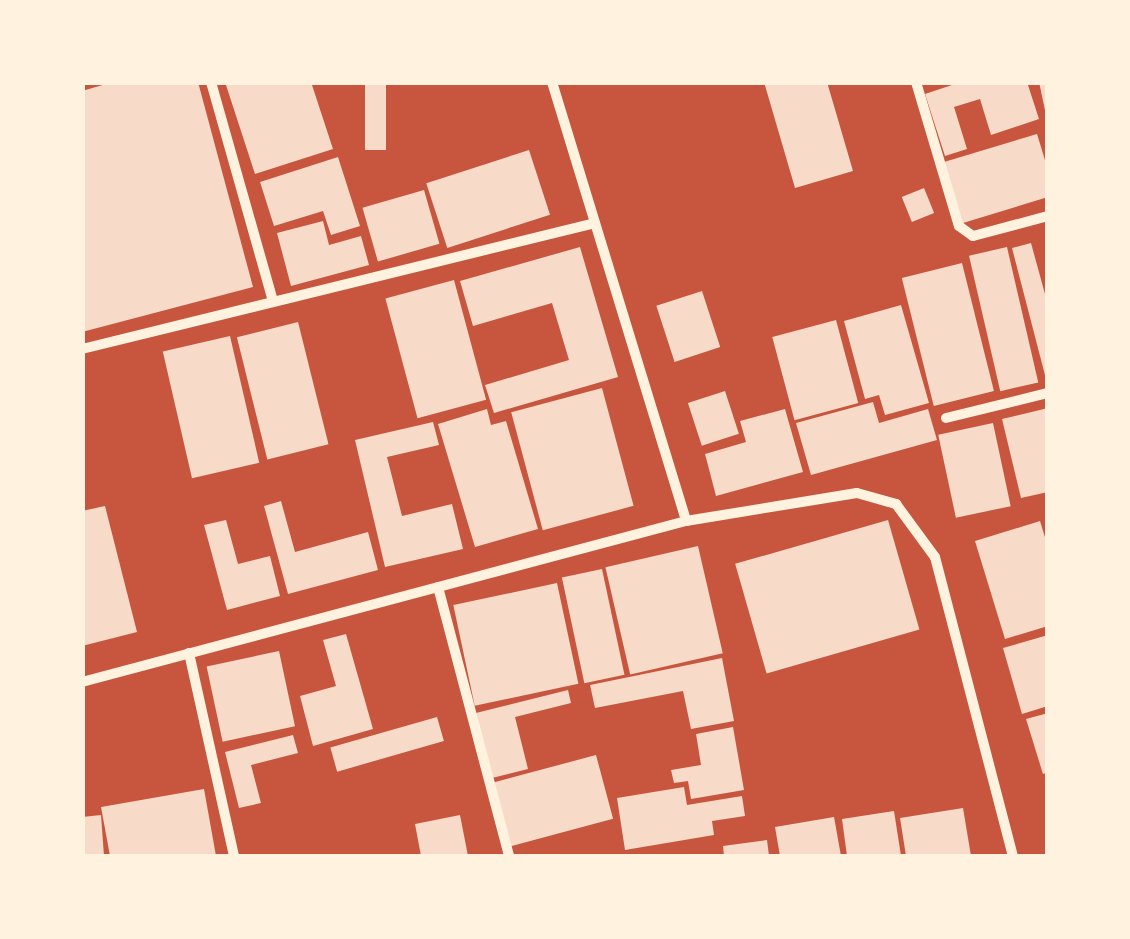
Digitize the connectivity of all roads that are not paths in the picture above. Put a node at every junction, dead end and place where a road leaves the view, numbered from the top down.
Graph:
1 (210, 82) edge
2 (552, 82) edge
3 (916, 82) edge
4 (1048, 216) edge
5 (595, 223) junction
6 (273, 300) junction
7 (82, 349) edge
8 (1048, 393) edge
9 (946, 418) dead end
10 (686, 521) junction
11 (438, 587) junction
12 (189, 653) junction
13 (82, 682) edge
14 (234, 856) edge
15 (510, 856) edge
16 (1013, 856) edge

1 - 6 street
2 - 5 street
3 - 4 street
5 - 6 street
5 - 10 street
6 - 7 street
8 - 9 street
10 - 11 street
10 - 16 street
11 - 12 street
11 - 15 street
12 - 13 street
12 - 14 street

